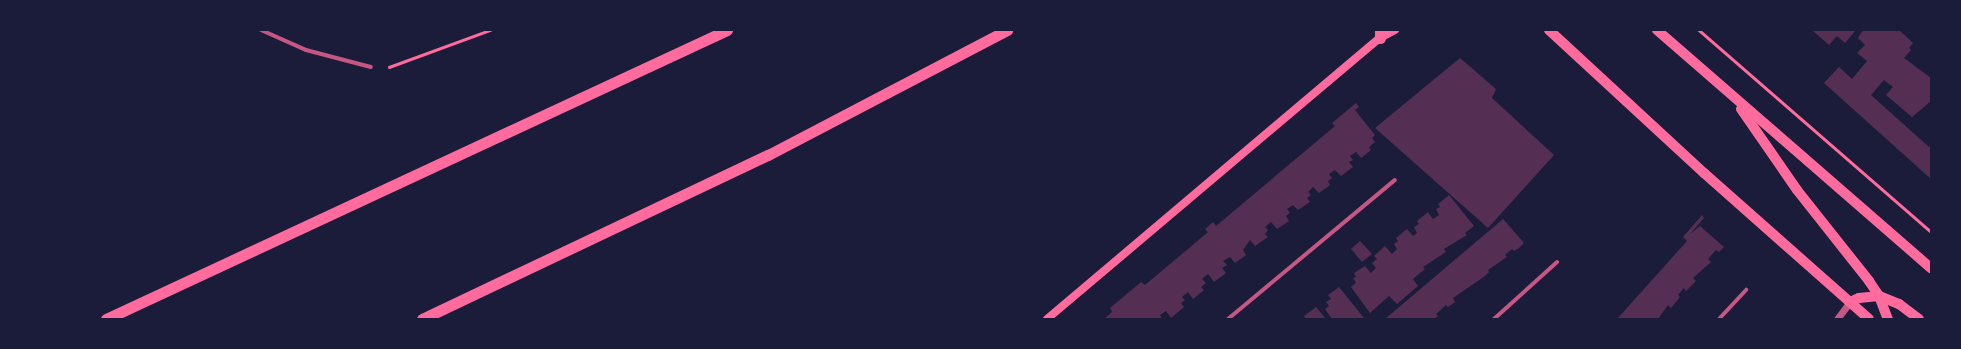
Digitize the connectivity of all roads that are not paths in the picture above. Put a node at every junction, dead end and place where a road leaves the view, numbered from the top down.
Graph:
1 (261, 30) edge
2 (720, 30) edge
3 (727, 30) edge
4 (1007, 30) edge
5 (1395, 30) edge
6 (1549, 30) edge
7 (1657, 30) edge
8 (1380, 34) edge
9 (707, 39) junction
10 (371, 67) road end
11 (1733, 98) junction
12 (1395, 180) dead end
13 (1558, 262) dead end
14 (1930, 265) edge
15 (1746, 290) dead end
16 (1879, 296) junction
17 (1850, 302) junction
18 (106, 319) edge
19 (422, 319) edge
20 (1047, 319) edge
21 (1228, 319) edge
22 (1494, 319) edge
23 (1719, 319) edge
24 (1837, 319) edge
25 (1869, 319) edge
26 (1888, 319) edge
27 (1919, 319) edge

1 - 10 street
2 - 9 highway
3 - 9 highway
4 - 19 highway
5 - 8 main road
6 - 17 main road
7 - 11 main road
8 - 20 main road
9 - 18 highway
11 - 14 main road
11 - 16 main road
12 - 21 street
13 - 22 street
15 - 23 street
16 - 17 main road
16 - 26 main road
16 - 27 main road
17 - 24 street
17 - 25 main road

